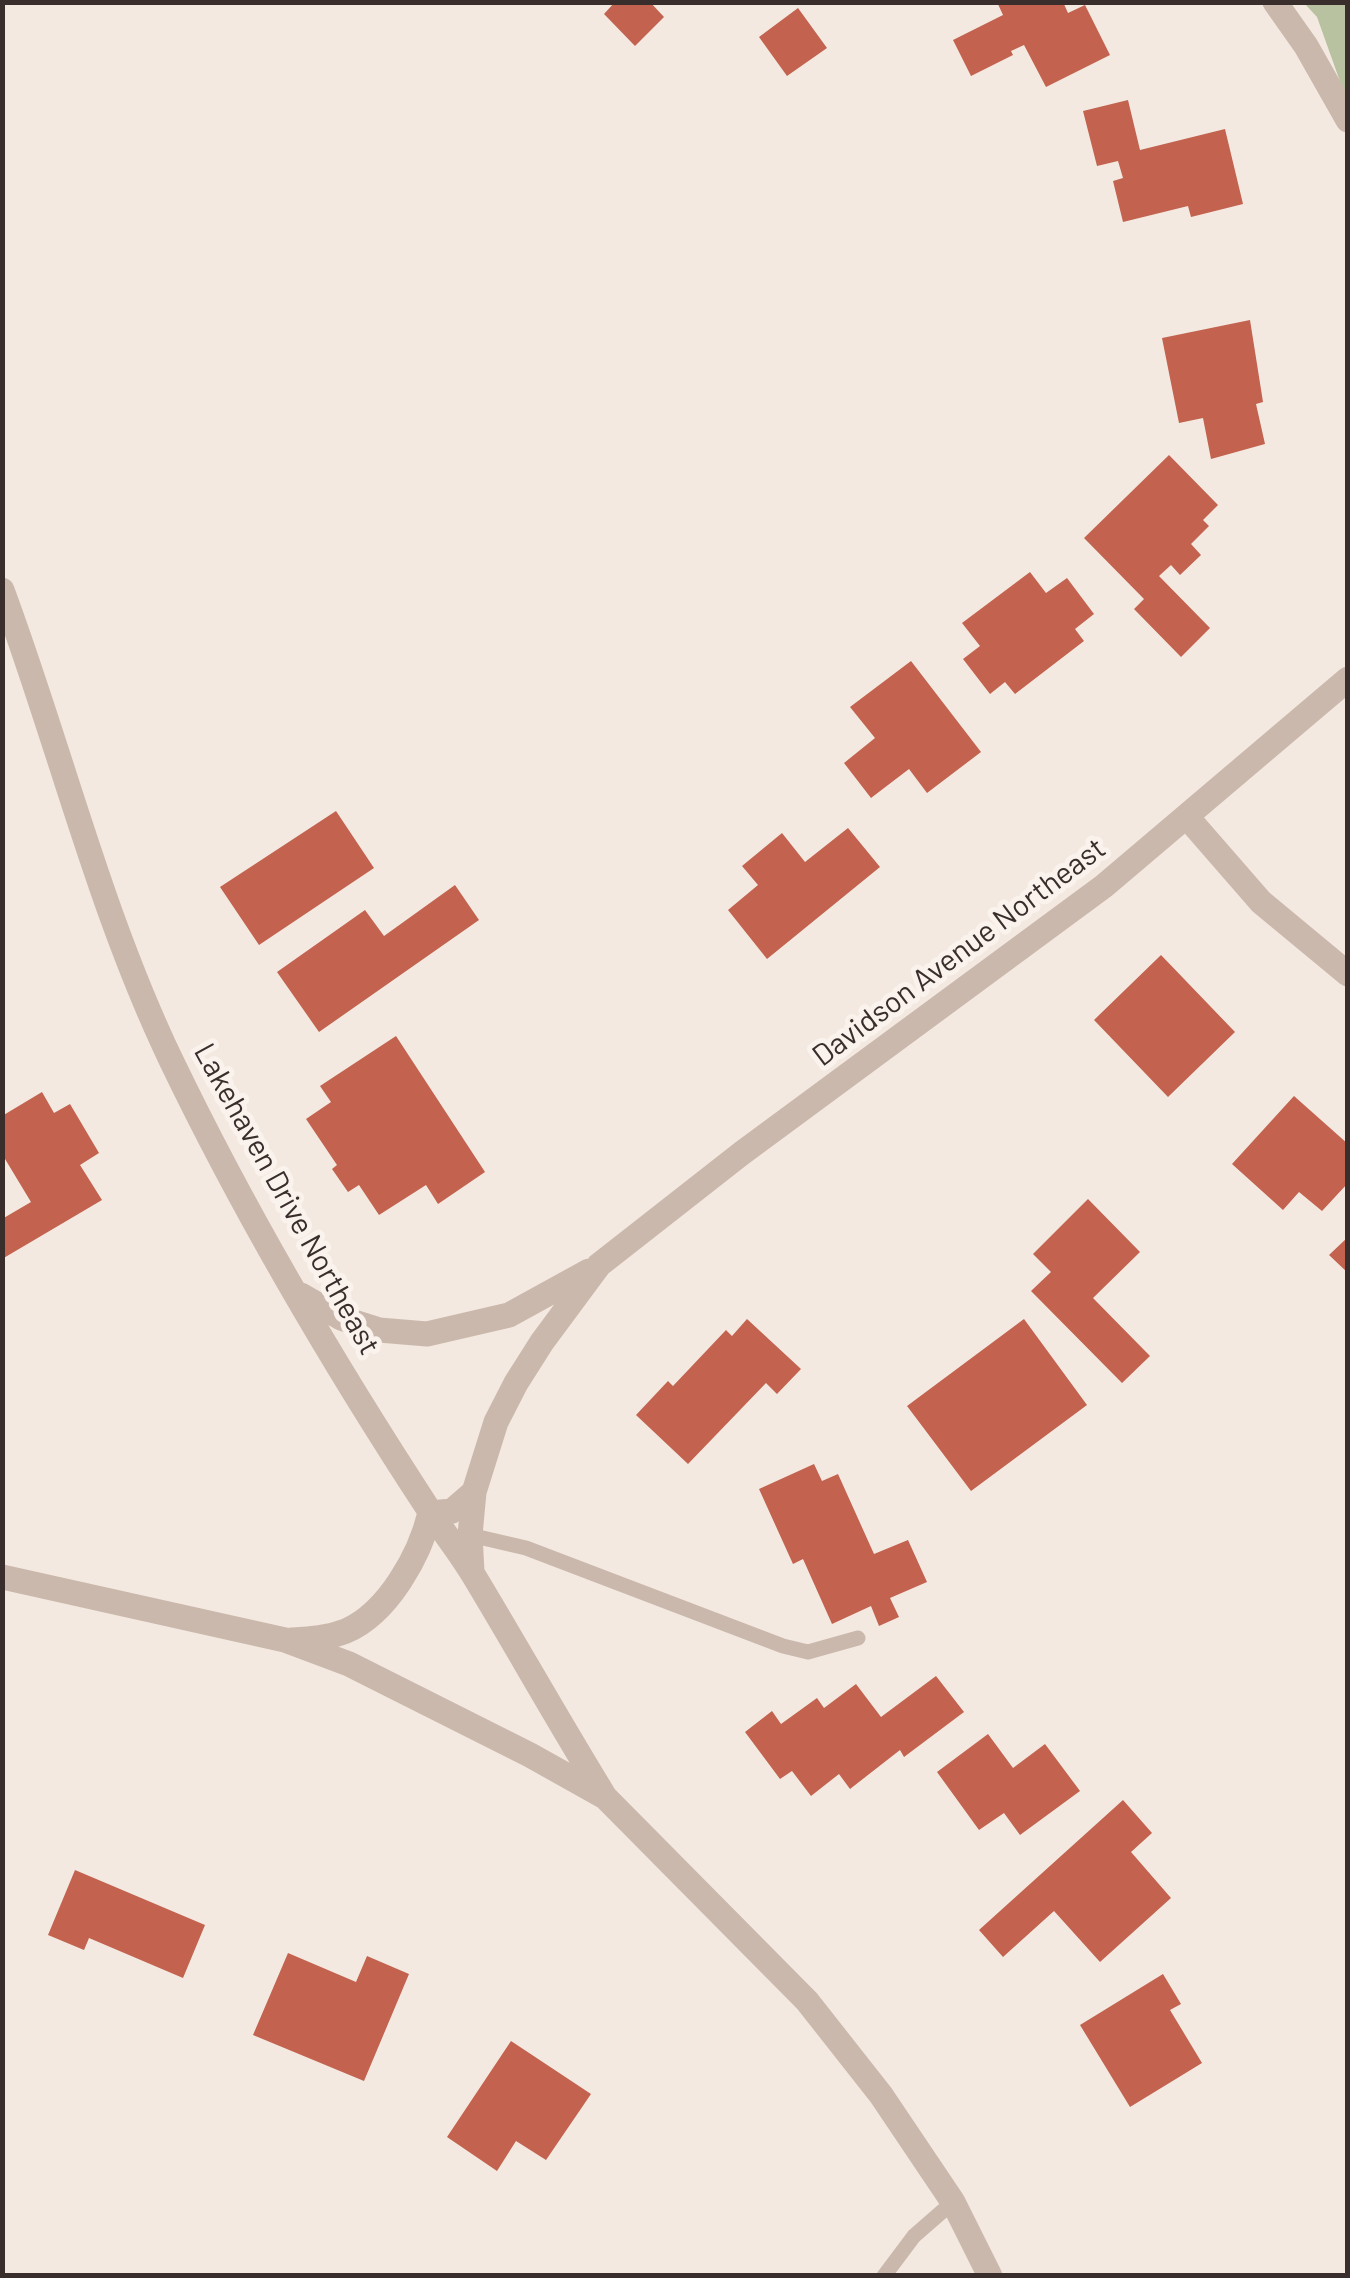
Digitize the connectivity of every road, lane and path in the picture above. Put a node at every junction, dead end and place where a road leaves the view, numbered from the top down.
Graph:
1 (1275, 2) edge
2 (1348, 120) edge
3 (2, 590) edge
4 (1348, 678) edge
5 (1187, 817) junction
6 (1348, 974) edge
7 (599, 1265) junction
8 (296, 1292) junction
9 (474, 1492) junction
10 (430, 1512) junction
11 (470, 1535) junction
12 (472, 1574) junction
13 (2, 1578) edge
14 (858, 1638) dead end
15 (286, 1640) junction
16 (605, 1798) junction
17 (953, 2202) junction
18 (884, 2276) edge
19 (990, 2276) edge

1 - 2 street
3 - 8 street, Lakehaven Drive Northeast
4 - 5 street, Davidson Avenue Northeast
5 - 6 street
5 - 7 street, Davidson Avenue Northeast
7 - 8 street, Davidson Avenue Northeast
7 - 9 street, Davidson Avenue Northeast
8 - 10 street, Lakehaven Drive Northeast
9 - 10 street
9 - 11 street, Davidson Avenue Northeast
10 - 12 street, Lakehaven Drive Northeast
10 - 15 street
11 - 12 street, Davidson Avenue Northeast
11 - 14 lane
12 - 16 street, Lakehaven Drive Northeast
13 - 15 street
15 - 16 street
16 - 17 street
17 - 18 lane
17 - 19 street

